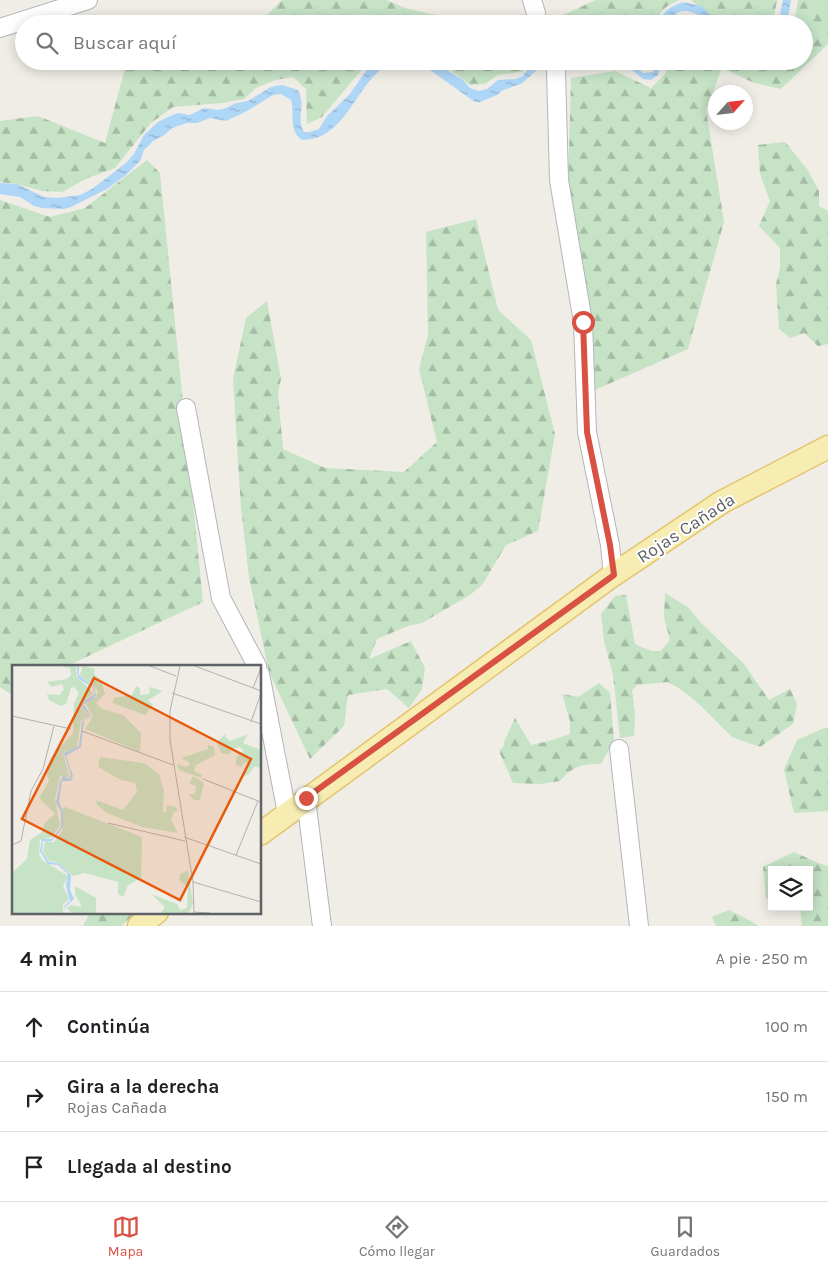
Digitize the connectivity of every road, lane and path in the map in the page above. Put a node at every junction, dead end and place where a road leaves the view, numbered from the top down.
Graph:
1 (88, 0) edge
2 (41, 15) edge
3 (15, 23) edge
4 (0, 28) edge
5 (556, 72) dead end
6 (186, 408) dead end
7 (828, 447) edge
8 (614, 575) junction
9 (256, 665) edge
10 (261, 679) edge
11 (619, 749) dead end
12 (306, 798) junction
13 (287, 813) junction
14 (261, 833) edge
15 (154, 914) edge
16 (139, 926) edge
17 (322, 926) edge
18 (639, 926) edge

1 - 2 street
3 - 4 street
5 - 8 street
6 - 9 street
7 - 8 main road, Rojas Cañada
8 - 12 main road, Rojas Cañada
10 - 13 street
11 - 18 street
12 - 13 main road, Rojas Cañada
12 - 17 street
13 - 14 main road, Rojas Cañada
15 - 16 main road

